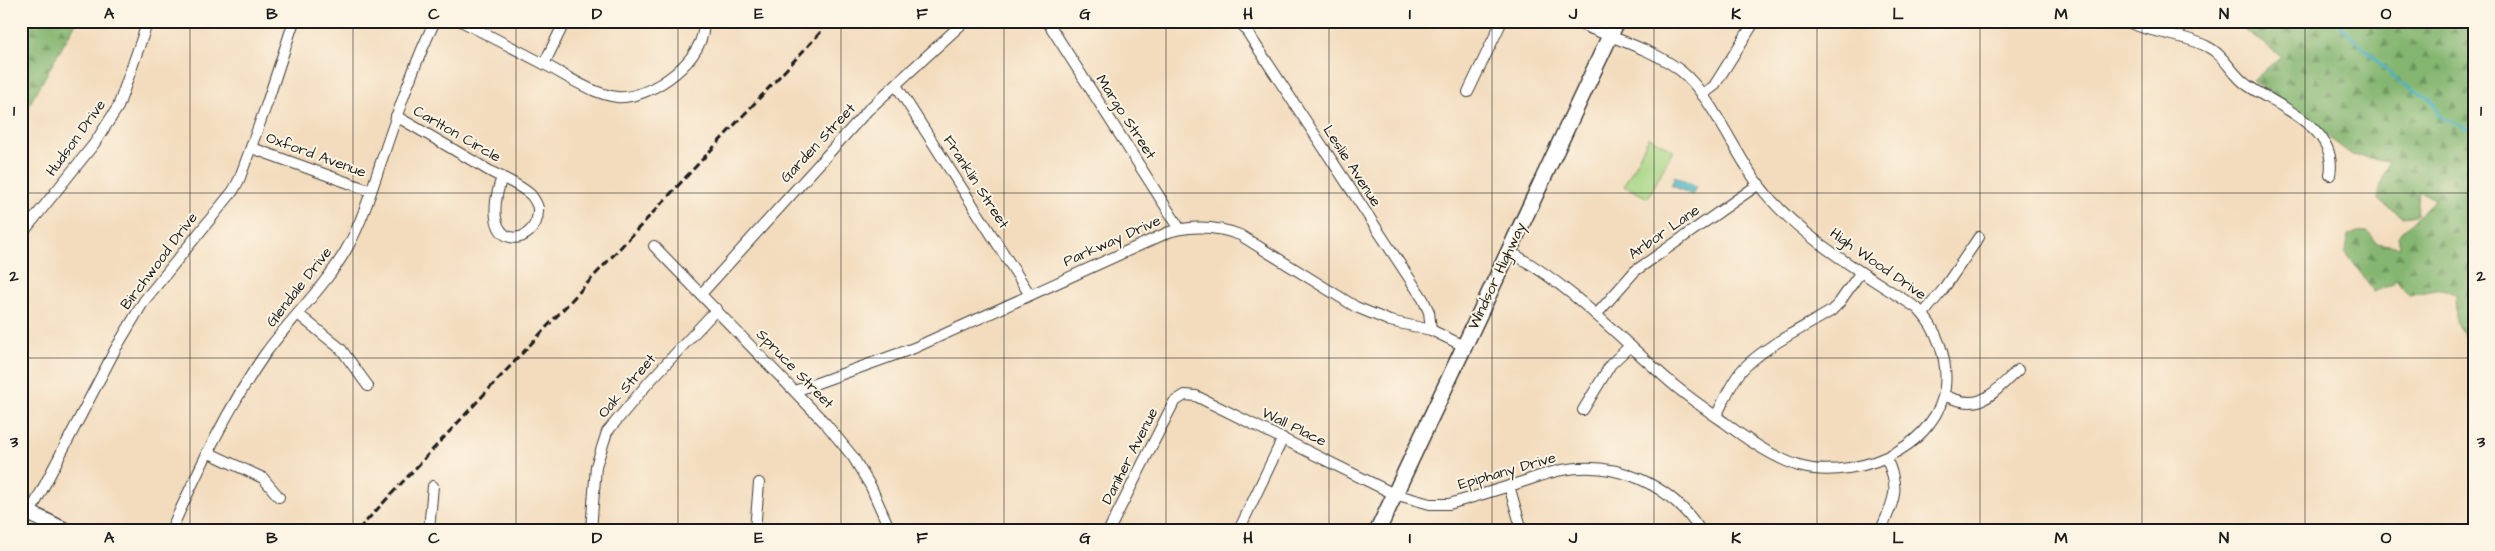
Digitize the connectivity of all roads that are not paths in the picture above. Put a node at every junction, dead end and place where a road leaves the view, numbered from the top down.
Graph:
1 (148, 21) edge
2 (294, 21) edge
3 (435, 21) edge
4 (461, 21) edge
5 (566, 21) edge
6 (703, 21) edge
7 (964, 21) edge
8 (1047, 21) edge
9 (1240, 21) edge
10 (1502, 21) edge
11 (1574, 21) edge
12 (1616, 21) edge
13 (2126, 21) edge
14 (1753, 24) dead end
15 (1609, 36) junction
16 (544, 64) junction
17 (896, 85) junction
18 (1468, 92) dead end
19 (1702, 95) junction
20 (396, 116) junction
21 (252, 148) junction
22 (2330, 175) dead end
23 (502, 177) junction
24 (1759, 184) junction
25 (371, 191) junction
26 (1180, 229) junction
27 (21, 235) edge
28 (1979, 237) dead end
29 (654, 246) dead end
30 (1508, 251) junction
31 (1860, 273) junction
32 (702, 293) junction
33 (1030, 295) junction
34 (717, 309) junction
35 (298, 314) junction
36 (1923, 314) junction
37 (1596, 315) junction
38 (1431, 330) junction
39 (1464, 346) junction
40 (1630, 346) junction
41 (2018, 370) dead end
42 (368, 386) dead end
43 (795, 391) junction
44 (1944, 396) junction
45 (1179, 397) joint
46 (1583, 410) dead end
47 (1716, 416) junction
48 (1282, 438) junction
49 (207, 452) junction
50 (1886, 458) junction
51 (759, 483) dead end
52 (433, 486) dead end
53 (1509, 486) junction
54 (1394, 494) junction
55 (279, 497) dead end
56 (26, 511) edge
57 (64, 530) edge
58 (171, 530) edge
59 (429, 530) edge
60 (591, 530) edge
61 (755, 530) edge
62 (890, 530) edge
63 (1109, 530) edge
64 (1238, 530) edge
65 (1378, 530) edge
66 (1522, 530) edge
67 (1700, 530) edge
68 (1881, 530) edge

1 - 27 street, Hudson Drive
2 - 21 street, Birchwood Drive
3 - 20 street, Glendale Drive
4 - 16 street
5 - 16 street
6 - 16 street
7 - 17 street, Garden Street
8 - 26 street, Margo Street
9 - 38 street, Leslie Avenue
10 - 18 street
11 - 15 street, High Wood Drive
12 - 15 main road, Windsor Highway
13 - 22 street
14 - 19 street
15 - 19 street, High Wood Drive
15 - 30 main road, Windsor Highway
17 - 32 street, Garden Street
17 - 33 street, Franklin Street
19 - 24 street, High Wood Drive
20 - 23 street, Carlton Circle
20 - 25 street, Glendale Drive
21 - 25 street, Oxford Avenue
21 - 56 street, Birchwood Drive
23 - 23 street, Carlton Circle
24 - 31 street, High Wood Drive
24 - 37 street, Arbor Lane
25 - 35 street, Glendale Drive
26 - 33 street, Parkway Drive
26 - 38 street, Parkway Drive
28 - 36 street
29 - 32 street, Spruce Street
30 - 37 street, High Wood Drive
30 - 39 main road, Windsor Highway
31 - 36 street, High Wood Drive
31 - 47 street
32 - 34 street, Spruce Street
33 - 43 street, Parkway Drive
34 - 43 street, Spruce Street
34 - 60 street, Oak Street
35 - 42 street
35 - 49 street, Glendale Drive
36 - 44 street, High Wood Drive
37 - 40 street, High Wood Drive
38 - 39 street, Parkway Drive
39 - 54 main road, Windsor Highway
40 - 46 street
40 - 47 street, High Wood Drive
41 - 44 street
43 - 62 street, Spruce Street
44 - 50 street, High Wood Drive
45 - 48 street, Wall Place
45 - 63 street, Daniher Avenue
47 - 50 street, High Wood Drive
48 - 54 street, Wall Place
48 - 64 street
49 - 55 street
49 - 58 street, Glendale Drive
50 - 68 street
51 - 61 street
52 - 59 street
53 - 54 street, Epiphany Drive
53 - 66 street
53 - 67 street, Epiphany Drive
54 - 65 main road, Windsor Highway
56 - 57 main road

